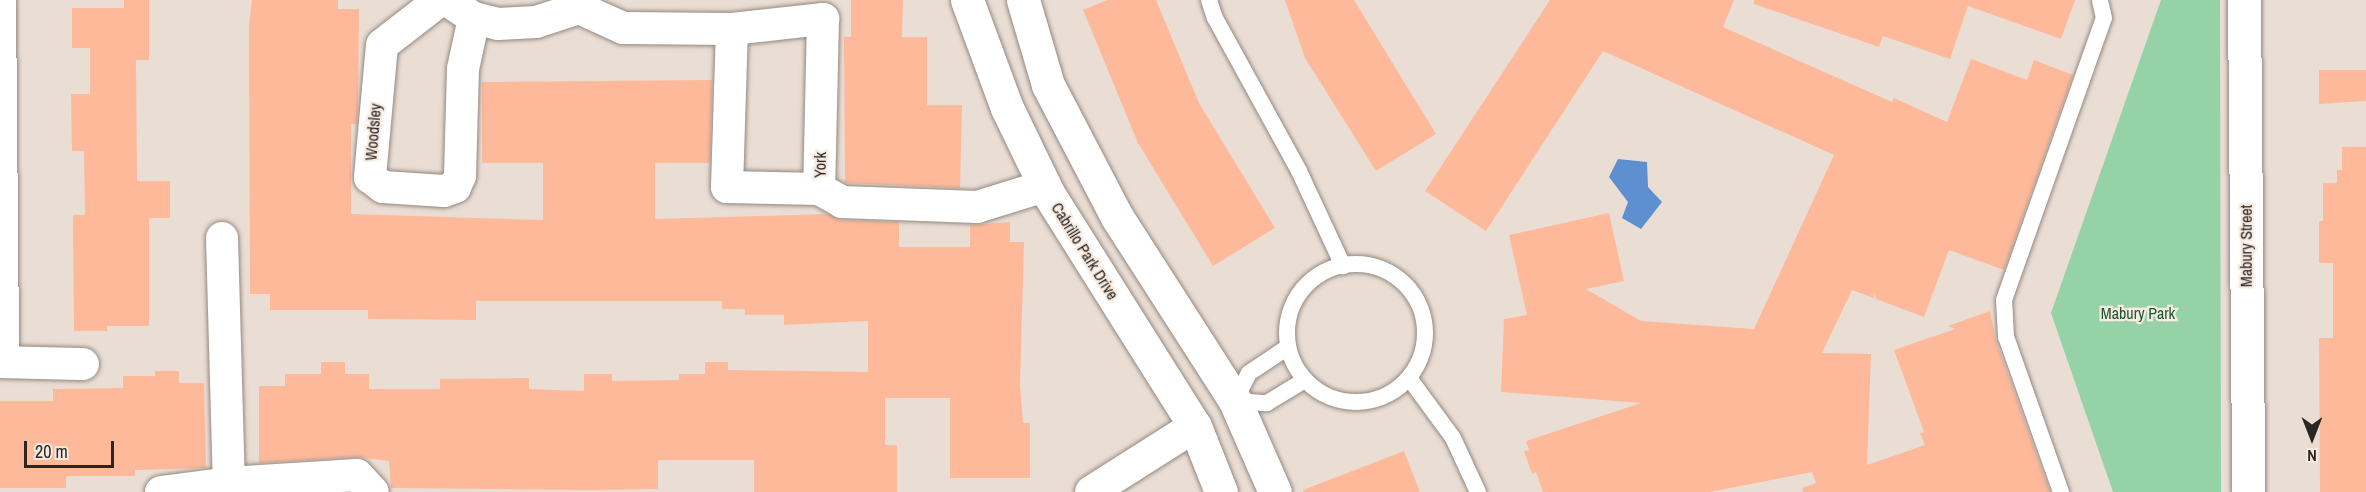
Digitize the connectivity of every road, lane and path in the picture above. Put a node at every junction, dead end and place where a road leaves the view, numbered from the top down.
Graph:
1 (0, 0) edge
2 (440, 0) edge
3 (447, 0) edge
4 (967, 0) edge
5 (1023, 0) edge
6 (1209, 0) edge
7 (2100, 0) edge
8 (2244, 0) edge
9 (580, 4) edge
10 (474, 18) junction
11 (732, 29) junction
12 (1045, 186) junction
13 (819, 189) junction
14 (222, 238) dead end
15 (1343, 266) junction
16 (1288, 347) junction
17 (1, 362) edge
18 (83, 363) dead end
19 (1409, 378) junction
20 (1305, 381) junction
21 (1235, 401) junction
22 (1194, 426) junction
23 (229, 483) junction
24 (172, 491) edge
25 (373, 492) edge
26 (1090, 492) edge
27 (1221, 492) edge
28 (1275, 492) edge
29 (1478, 492) edge
30 (2061, 492) edge
31 (2248, 492) edge

1 - 17 street
2 - 10 street, Woodsley
3 - 10 street, York
4 - 12 street, Cabrillo Park Drive
5 - 21 street
6 - 15 lane
7 - 30 lane
8 - 31 street, Mabury Street
9 - 10 street, York
9 - 11 street, York
11 - 13 street, York
11 - 13 street, York
12 - 13 street
12 - 22 street, Cabrillo Park Drive
14 - 23 street
15 - 16 lane
15 - 19 lane
16 - 20 lane
16 - 21 lane
17 - 18 street
19 - 20 lane
19 - 29 lane
20 - 21 lane
21 - 28 street
22 - 26 street
22 - 27 street, Cabrillo Park Drive
23 - 24 street
23 - 25 street

